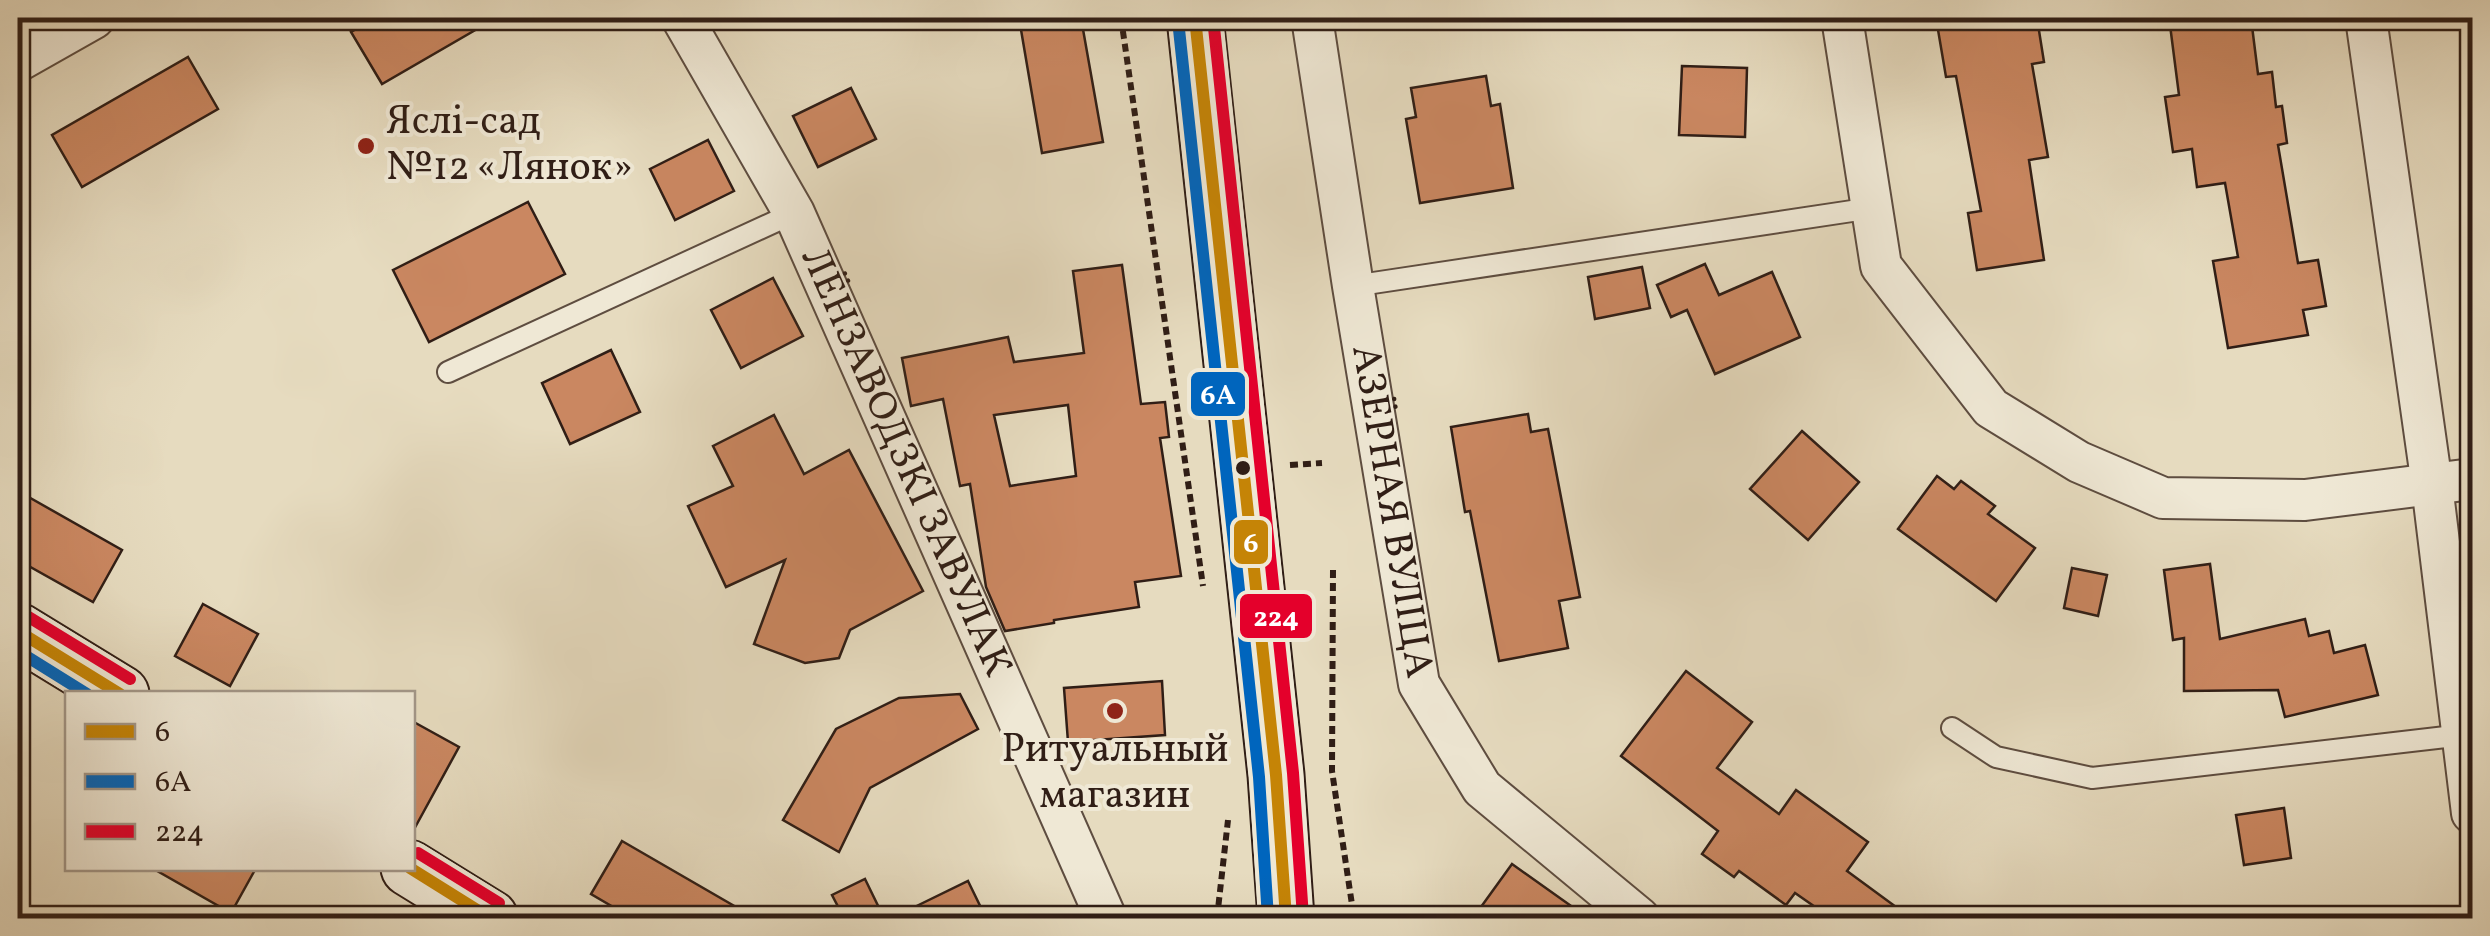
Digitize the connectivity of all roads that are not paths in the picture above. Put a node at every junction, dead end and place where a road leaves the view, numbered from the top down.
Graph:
1 (94, 18) edge
2 (682, 18) edge
3 (1195, 18) edge
4 (1312, 18) edge
5 (1842, 18) edge
6 (2366, 18) edge
7 (18, 61) edge
8 (1872, 208) junction
9 (794, 213) junction
10 (1352, 286) junction
11 (448, 372) dead end
12 (2472, 479) edge
13 (2432, 485) junction
14 (18, 630) edge
15 (116, 691) edge
16 (1952, 728) dead end
17 (2463, 735) junction
18 (2472, 813) edge
19 (413, 871) edge
20 (468, 912) edge
21 (1106, 918) edge
22 (1286, 918) edge
23 (1639, 918) edge

1 - 7 street
2 - 9 street, ЛЁНЗАВОДЗКІ ЗАВУЛАК
3 - 22 street
4 - 10 street, АЗЁРНАЯ ВУЛІЦА
5 - 8 street
6 - 13 street
8 - 10 lane
8 - 13 street
9 - 11 lane
9 - 21 street, ЛЁНЗАВОДЗКІ ЗАВУЛАК
10 - 23 street, АЗЁРНАЯ ВУЛІЦА
12 - 13 street
13 - 17 street
14 - 15 street
16 - 17 lane
17 - 18 street
19 - 20 street

